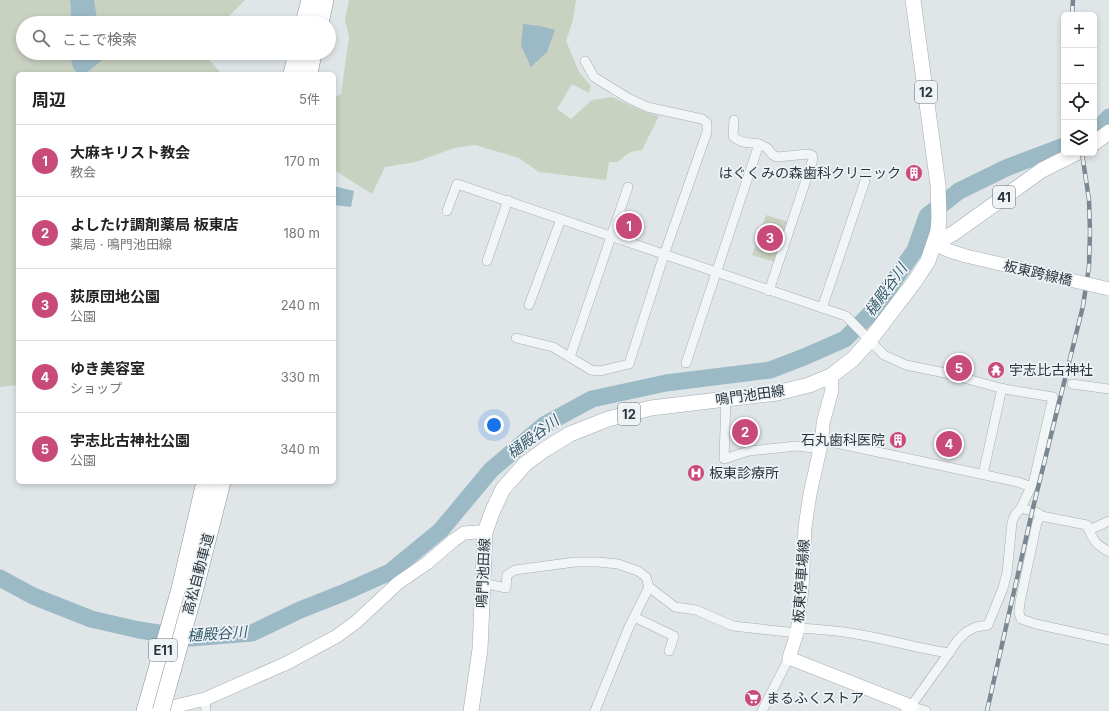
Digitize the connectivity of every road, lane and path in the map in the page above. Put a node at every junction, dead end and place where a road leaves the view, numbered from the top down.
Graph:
1 (310, 0) edge
2 (325, 0) edge
3 (913, 0) edge
4 (306, 16) edge
5 (322, 16) edge
6 (295, 60) edge
7 (312, 60) edge
8 (585, 61) dead end
9 (292, 72) edge
10 (309, 72) edge
11 (734, 120) dead end
12 (760, 144) junction
13 (1070, 156) edge
14 (865, 181) dead end
15 (628, 187) dead end
16 (508, 200) junction
17 (447, 211) dead end
18 (561, 219) junction
19 (612, 237) junction
20 (934, 244) junction
21 (664, 255) junction
22 (487, 261) dead end
23 (716, 273) junction
24 (1109, 289) edge
25 (769, 291) junction
26 (529, 305) dead end
27 (822, 308) junction
28 (516, 338) dead end
29 (867, 338) junction
30 (570, 357) junction
31 (686, 363) dead end
32 (832, 376) junction
33 (1072, 384) dead end
34 (1002, 388) junction
35 (1109, 390) edge
36 (726, 399) junction
37 (821, 445) junction
38 (983, 474) junction
39 (205, 484) edge
40 (221, 484) edge
41 (1031, 487) junction
42 (1021, 508) junction
43 (1041, 516) junction
44 (1109, 521) edge
45 (1089, 530) junction
46 (485, 532) junction
47 (1109, 552) edge
48 (482, 583) junction
49 (649, 587) junction
50 (187, 590) junction
51 (634, 617) junction
52 (797, 630) junction
53 (1108, 636) edge
54 (669, 651) dead end
55 (949, 653) junction
56 (789, 658) junction
57 (205, 705) edge
58 (908, 708) edge
59 (145, 711) edge
60 (156, 711) edge
61 (161, 711) edge
62 (471, 711) edge
63 (595, 711) edge
64 (762, 711) edge
65 (926, 711) edge

1 - 4 highway
2 - 5 highway
3 - 20 main road, 鳴門池田線 / 12
6 - 9 highway
7 - 10 highway
8 - 21 street
11 - 12 street
12 - 23 street
12 - 25 street
13 - 20 main road, 41
14 - 27 street
15 - 19 street
16 - 17 street
16 - 18 street
16 - 22 street
18 - 19 street
18 - 26 street
19 - 21 street
19 - 30 street
20 - 24 street, 板東跨線橋, bridge
20 - 29 main road, 鳴門池田線 / 12
21 - 23 street
21 - 30 street
23 - 25 street
23 - 31 street
25 - 27 street
27 - 29 street
28 - 30 street
29 - 32 main road, 鳴門池田線 / 12
29 - 34 street
32 - 36 main road, 鳴門池田線 / 12
32 - 37 street, 板東停車場線
33 - 35 street
34 - 38 street
34 - 41 street
36 - 37 street
36 - 46 main road, 鳴門池田線 / 12
37 - 38 street
37 - 52 street, 板東停車場線
38 - 41 street
39 - 50 highway, 高松自動車道 / E11
40 - 50 highway, 高松自動車道 / E11
41 - 42 street
42 - 43 street
42 - 55 street
43 - 45 street
43 - 53 street
44 - 45 street
45 - 47 street
46 - 48 main road, 鳴門池田線 / 12
46 - 57 street
48 - 49 street
48 - 62 main road, 鳴門池田線 / 12
49 - 51 street
49 - 52 street
50 - 59 highway, 高松自動車道 / E11
50 - 61 highway, 高松自動車道 / E11, bridge
51 - 54 street
51 - 63 street
52 - 55 street
52 - 56 street, 板東停車場線
55 - 58 street
56 - 58 street
56 - 64 street
57 - 60 street
58 - 65 street

